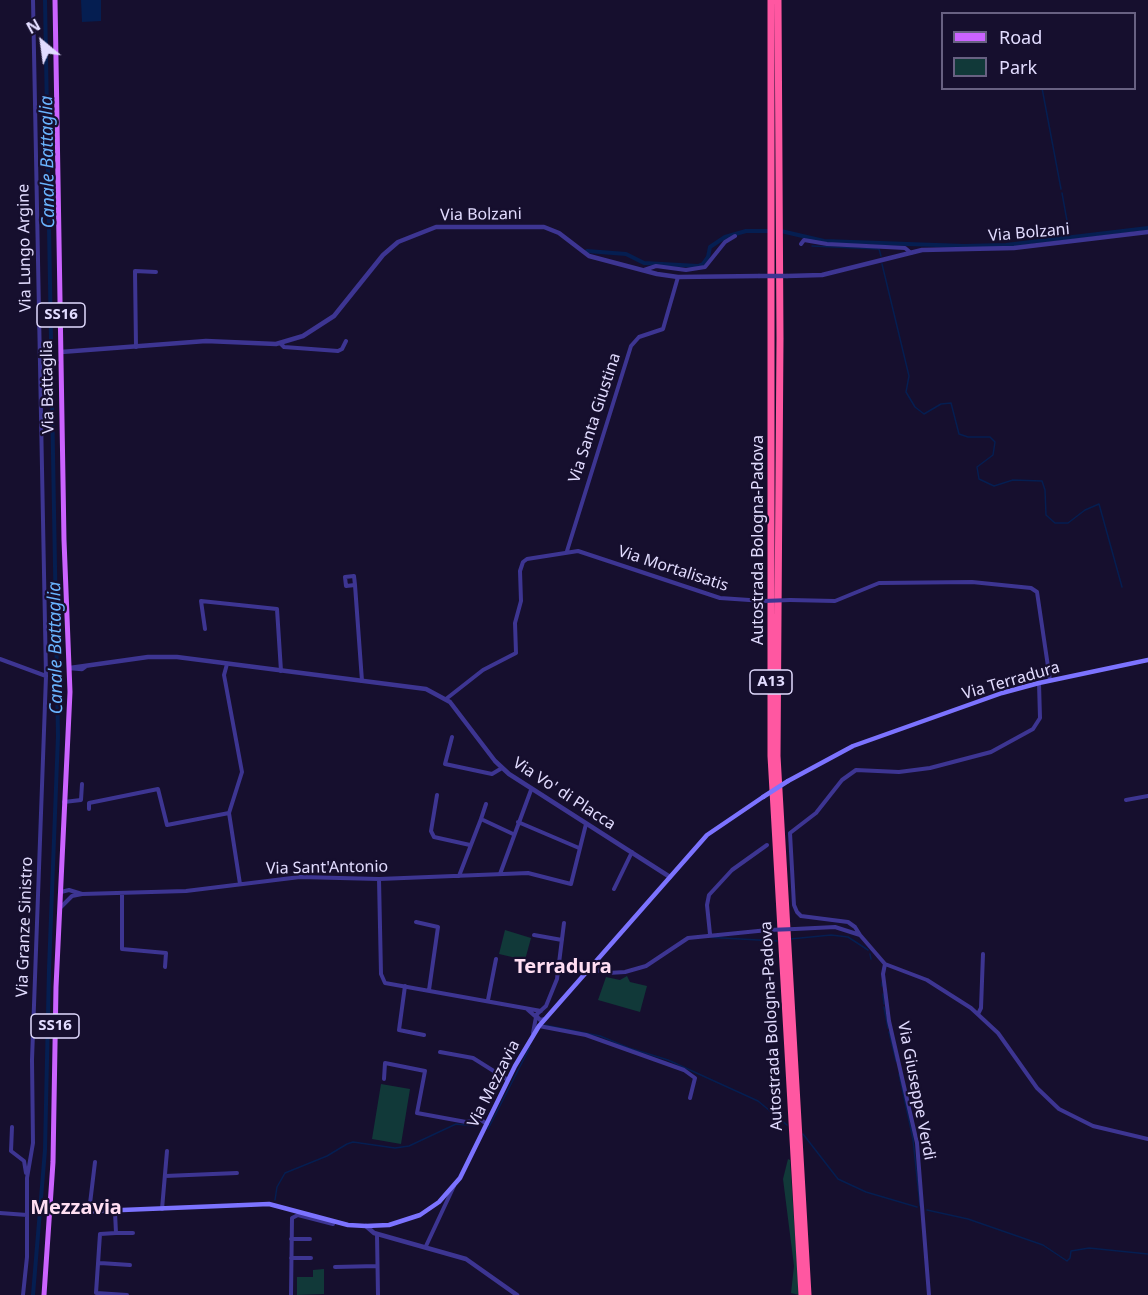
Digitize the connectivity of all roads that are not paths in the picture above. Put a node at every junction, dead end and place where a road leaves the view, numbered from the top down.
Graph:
1 (33, 0) edge
2 (56, 0) edge
3 (769, 0) edge
4 (778, 0) edge
5 (1148, 232) edge
6 (735, 236) dead end
7 (801, 244) dead end
8 (911, 253) junction
9 (644, 270) junction
10 (156, 272) dead end
11 (678, 277) junction
12 (346, 341) dead end
13 (280, 343) junction
14 (136, 347) junction
15 (62, 352) junction
16 (567, 551) junction
17 (355, 585) dead end
18 (205, 628) dead end
19 (69, 654) junction
20 (0, 659) edge
21 (1148, 660) edge
22 (226, 664) junction
23 (83, 667) junction
24 (70, 668) junction
25 (281, 671) junction
26 (46, 676) junction
27 (70, 680) junction
28 (1050, 680) junction
29 (362, 682) junction
30 (1039, 683) junction
31 (448, 700) junction
32 (883, 735) joint
33 (452, 737) dead end
34 (502, 768) junction
35 (82, 784) dead end
36 (531, 790) junction
37 (437, 795) dead end
38 (1148, 796) edge
39 (1126, 800) dead end
40 (64, 802) junction
41 (486, 804) dead end
42 (89, 809) dead end
43 (228, 813) junction
44 (481, 819) junction
45 (518, 822) junction
46 (586, 824) junction
47 (513, 834) junction
48 (470, 844) junction
49 (767, 845) dead end
50 (579, 848) junction
51 (632, 852) junction
52 (61, 869) junction
53 (500, 874) junction
54 (459, 876) junction
55 (670, 877) junction
56 (380, 879) junction
57 (240, 884) junction
58 (614, 889) dead end
59 (69, 890) junction
60 (61, 892) junction
61 (122, 893) junction
62 (82, 894) junction
63 (72, 896) junction
64 (60, 908) junction
65 (416, 922) dead end
66 (564, 923) dead end
67 (710, 934) junction
68 (860, 935) junction
69 (534, 936) dead end
70 (562, 940) junction
71 (983, 954) dead end
72 (496, 958) dead end
73 (885, 964) junction
74 (165, 967) dead end
75 (559, 969) junction
76 (588, 970) junction
77 (405, 986) junction
78 (429, 990) junction
79 (488, 1000) junction
80 (526, 1009) junction
81 (541, 1011) junction
82 (978, 1014) junction
83 (536, 1017) junction
84 (545, 1018) junction
85 (539, 1026) junction
86 (533, 1033) junction
87 (424, 1035) dead end
88 (440, 1052) dead end
89 (384, 1079) dead end
90 (508, 1080) junction
91 (690, 1098) dead end
92 (487, 1124) junction
93 (12, 1127) dead end
94 (1148, 1139) edge
95 (167, 1151) dead end
96 (95, 1162) dead end
97 (237, 1173) dead end
98 (27, 1176) junction
99 (165, 1176) junction
100 (454, 1186) junction
101 (162, 1209) junction
102 (115, 1212) junction
103 (0, 1213) edge
104 (49, 1213) junction
105 (88, 1213) junction
106 (27, 1215) junction
107 (321, 1219) junction
108 (333, 1224) dead end
109 (366, 1226) junction
110 (116, 1233) junction
111 (134, 1233) dead end
112 (377, 1234) junction
113 (291, 1239) junction
114 (310, 1239) dead end
115 (426, 1245) junction
116 (291, 1258) junction
117 (311, 1258) dead end
118 (100, 1263) junction
119 (130, 1265) dead end
120 (377, 1266) junction
121 (335, 1267) dead end
122 (23, 1295) edge
123 (44, 1295) edge
124 (127, 1295) edge
125 (291, 1295) edge
126 (378, 1295) edge
127 (517, 1295) edge
128 (802, 1295) edge
129 (808, 1295) edge
130 (929, 1295) edge

1 - 26 street, Via Lungo Argine
2 - 15 main road, Via Battaglia / SS16
3 - 128 highway, Autostrada Bologna-Padova / A13
4 - 129 highway, Autostrada Bologna-Padova / A13
5 - 8 street, Via Bolzani
6 - 9 street, Via Bolzani
7 - 8 street, Via Bolzani
8 - 11 street, Via Bolzani, bridge
9 - 11 street, Via Bolzani
9 - 13 street, Via Bolzani
10 - 14 street
11 - 16 street, Via Santa Giustina
12 - 13 street, Via Bolzani
13 - 14 street, Via Bolzani
14 - 15 street, Via Bolzani
15 - 19 main road, Via Battaglia / SS16
16 - 28 street, Via Mortalisatis, bridge
16 - 31 street, Via Mortalisatis
17 - 29 street
18 - 25 street
19 - 23 street
19 - 24 main road, SS16
20 - 26 street
21 - 28 main road, Via Terradura
22 - 23 street
22 - 25 street
22 - 43 street
23 - 24 street
23 - 27 street
24 - 27 main road, SS16
25 - 29 street
26 - 98 street, Via Granze Sinistro
27 - 40 main road, SS16
28 - 30 main road, Via Terradura
29 - 31 street
30 - 32 main road, Via Terradura
30 - 68 street
31 - 34 street, Via Vo' di Placca
32 - 55 main road, Via Mezzavia, bridge
33 - 34 street
34 - 36 street, Via Vo' di Placca
35 - 40 street
36 - 45 street
36 - 46 street, Via Vo' di Placca
37 - 48 street
38 - 39 street
40 - 52 main road, SS16
41 - 44 street
42 - 43 street
43 - 57 street
44 - 47 street
44 - 48 street
45 - 47 street
45 - 50 street
46 - 50 street
46 - 51 street, Via Vo' di Placca
47 - 53 street
48 - 54 street
49 - 67 street
50 - 53 street, Via Sant'Antonio
51 - 55 street, Via Vo' di Placca
51 - 58 street
52 - 59 street
52 - 60 main road, SS16
53 - 54 street, Via Sant'Antonio
54 - 56 street, Via Sant'Antonio
55 - 76 main road, Via Mezzavia
56 - 57 street, Via Sant'Antonio
56 - 77 street
57 - 61 street, Via Sant'Antonio
59 - 60 street
59 - 62 street, Via Sant'Antonio
60 - 63 street
60 - 64 main road, SS16
61 - 62 street, Via Sant'Antonio
61 - 74 street
62 - 63 street, Via Sant'Antonio
63 - 64 street
64 - 104 main road, SS16
65 - 78 street
66 - 70 street
67 - 68 street, bridge
67 - 76 street
68 - 73 street
69 - 70 street
70 - 75 street
71 - 82 street
72 - 79 street
73 - 82 street
73 - 130 street, Via Giuseppe Verdi
75 - 76 street
75 - 81 street
76 - 84 main road, Via Mezzavia
77 - 78 street
77 - 87 street
78 - 79 street
79 - 80 street
80 - 81 street
80 - 83 street
81 - 83 street
82 - 94 street
83 - 84 street
83 - 86 street
84 - 85 main road, Via Mezzavia
85 - 86 main road, Via Mezzavia
85 - 91 street
86 - 90 main road, Via Mezzavia
88 - 90 street
89 - 92 street
90 - 92 main road, Via Mezzavia
92 - 100 main road, Via Mezzavia
93 - 98 street
95 - 99 street
96 - 105 street
97 - 99 street
98 - 106 street, Via Granze Sinistro
99 - 101 street
100 - 109 main road, Via Mezzavia
100 - 115 street
101 - 102 main road, Via Mezzavia
101 - 107 main road, Via Mezzavia
102 - 105 main road, Via Mezzavia
102 - 110 street
103 - 106 street
104 - 105 main road, Via Mezzavia
104 - 123 main road, SS16
106 - 122 street, Via Granze Sinistro
107 - 108 street
107 - 109 main road, Via Mezzavia
107 - 113 street
109 - 112 street
110 - 111 street
110 - 118 street
112 - 115 street
112 - 120 street
113 - 114 street
113 - 116 street
115 - 127 street
116 - 117 street
116 - 125 street
118 - 119 street
118 - 124 street
120 - 121 street
120 - 126 street

